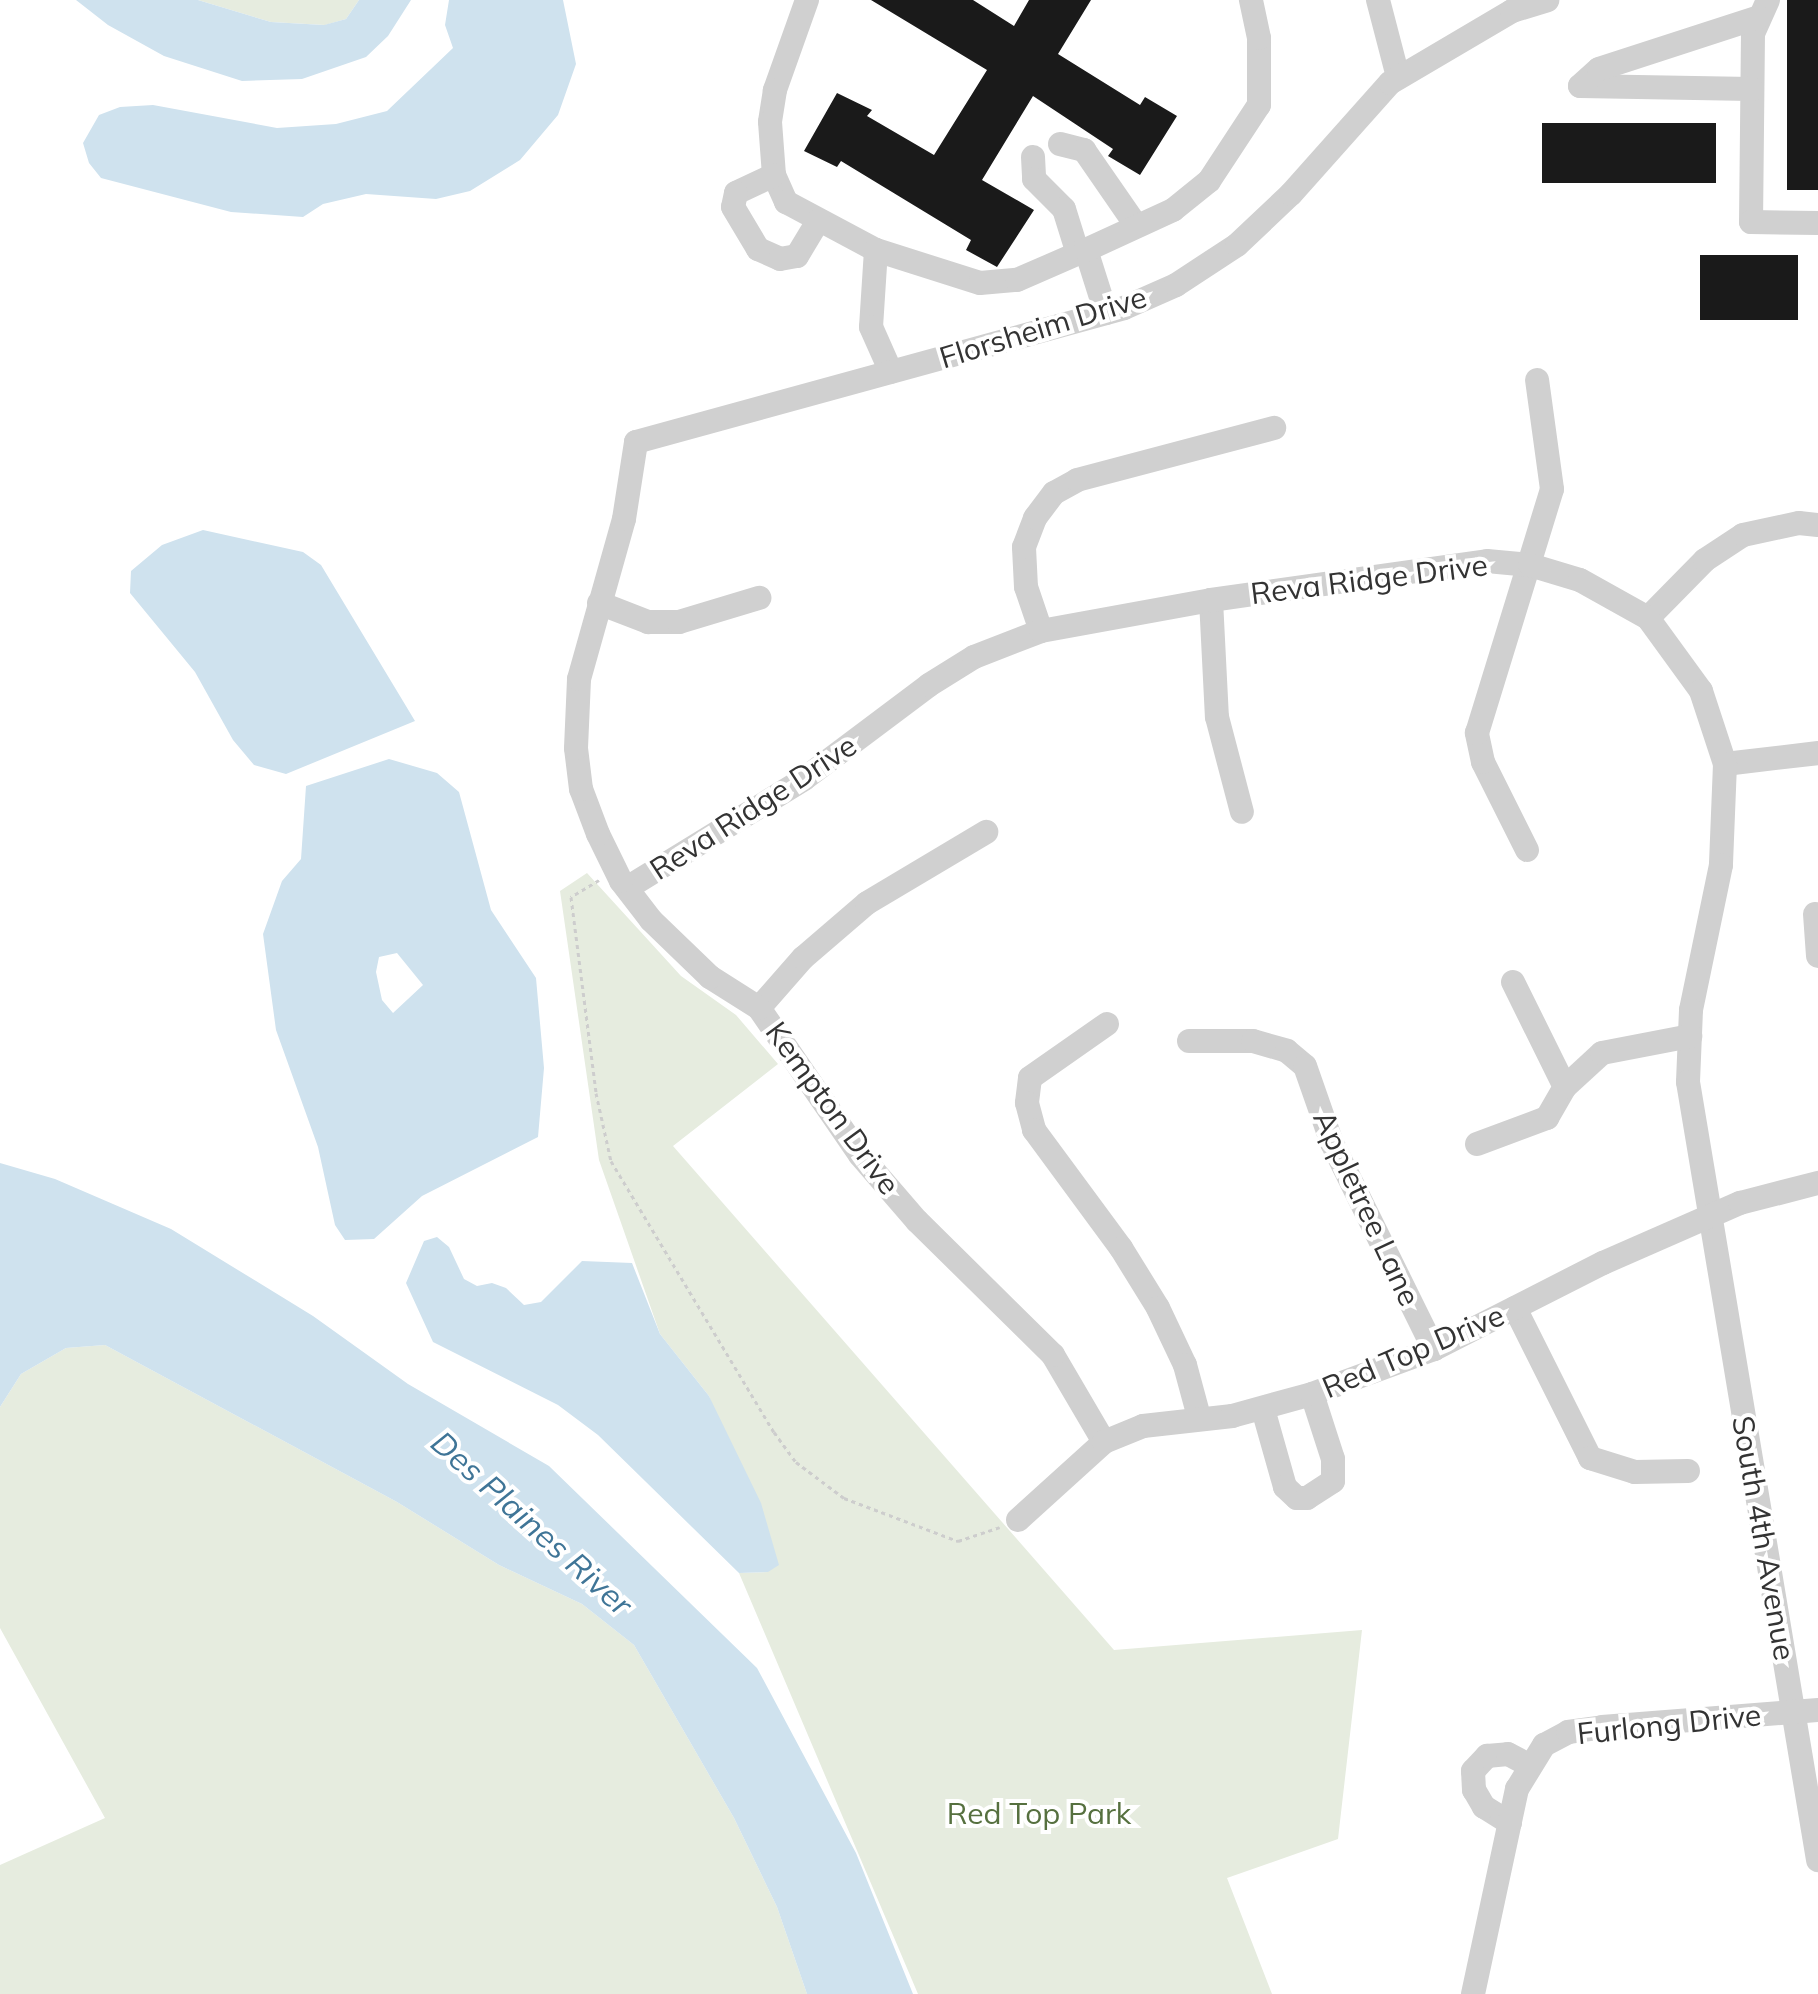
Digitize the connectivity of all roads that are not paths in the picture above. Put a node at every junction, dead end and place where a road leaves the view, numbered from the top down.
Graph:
1 (807, 0) edge
2 (1251, 0) edge
3 (1378, 0) edge
4 (1547, 0) edge
5 (1764, 9) edge
6 (1398, 77) junction
7 (1752, 89) junction
8 (1060, 144) dead end
9 (1033, 157) dead end
10 (774, 175) junction
11 (818, 221) junction
12 (1818, 223) edge
13 (1136, 225) junction
14 (876, 250) junction
15 (1082, 252) junction
16 (1106, 313) junction
17 (891, 372) junction
18 (1537, 380) dead end
19 (1274, 428) dead end
20 (636, 442) joint
21 (1818, 525) edge
22 (1530, 565) junction
23 (759, 598) dead end
24 (1211, 600) junction
25 (599, 603) junction
26 (1648, 618) junction
27 (1041, 631) junction
28 (1818, 753) edge
29 (1725, 764) junction
30 (1242, 812) dead end
31 (986, 832) dead end
32 (1527, 850) dead end
33 (627, 888) junction
34 (1815, 914) dead end
35 (1818, 956) edge
36 (1513, 982) dead end
37 (759, 1008) junction
38 (1107, 1024) dead end
39 (1690, 1036) junction
40 (1189, 1041) dead end
41 (1565, 1087) junction
42 (1477, 1144) dead end
43 (1818, 1183) edge
44 (1709, 1217) junction
45 (1515, 1308) junction
46 (1434, 1349) junction
47 (1312, 1394) junction
48 (1263, 1409) junction
49 (1199, 1417) junction
50 (1104, 1442) junction
51 (1688, 1471) dead end
52 (1018, 1520) road end
53 (1818, 1710) edge
54 (1793, 1712) junction
55 (1529, 1765) junction
56 (1510, 1823) junction
57 (1818, 1860) edge
58 (1473, 1994) edge

1 - 10 street
2 - 13 street
3 - 6 street
4 - 6 street, Florsheim Drive
5 - 7 street
5 - 7 street
6 - 16 street, Florsheim Drive
7 - 12 street
8 - 13 street
9 - 15 street
10 - 11 street
10 - 11 street
11 - 14 street
13 - 15 street
14 - 15 street
14 - 17 street
15 - 16 street
16 - 17 street, Florsheim Drive
17 - 20 street, Florsheim Drive
18 - 22 street
19 - 27 street
20 - 25 street, Kempton Drive
21 - 26 street
22 - 24 street, Reva Ridge Drive
22 - 26 street, Reva Ridge Drive
22 - 32 street
23 - 25 street
24 - 27 street, Reva Ridge Drive
24 - 30 street
25 - 33 street, Kempton Drive
26 - 29 street, Reva Ridge Drive
27 - 33 street, Reva Ridge Drive
28 - 29 street
29 - 39 street, Reva Ridge Drive
31 - 37 street
33 - 37 street, Kempton Drive
34 - 35 street
36 - 41 street
37 - 50 street, Kempton Drive
38 - 49 street
39 - 41 street
39 - 44 street, Reva Ridge Drive
40 - 46 street, Appletree Lane
41 - 42 street
43 - 44 street, Red Top Drive
44 - 45 street, Red Top Drive
44 - 54 street, South 4th Avenue
45 - 46 street, Red Top Drive
45 - 51 street
46 - 47 street, Red Top Drive
47 - 48 street, Red Top Drive
47 - 48 street
48 - 49 street, Red Top Drive
49 - 50 street, Red Top Drive
50 - 52 street, Red Top Drive
53 - 54 street, Furlong Drive
54 - 55 street, Furlong Drive
54 - 57 street, South 4th Avenue
55 - 56 street, Furlong Drive
55 - 56 street
56 - 58 street, Furlong Drive

